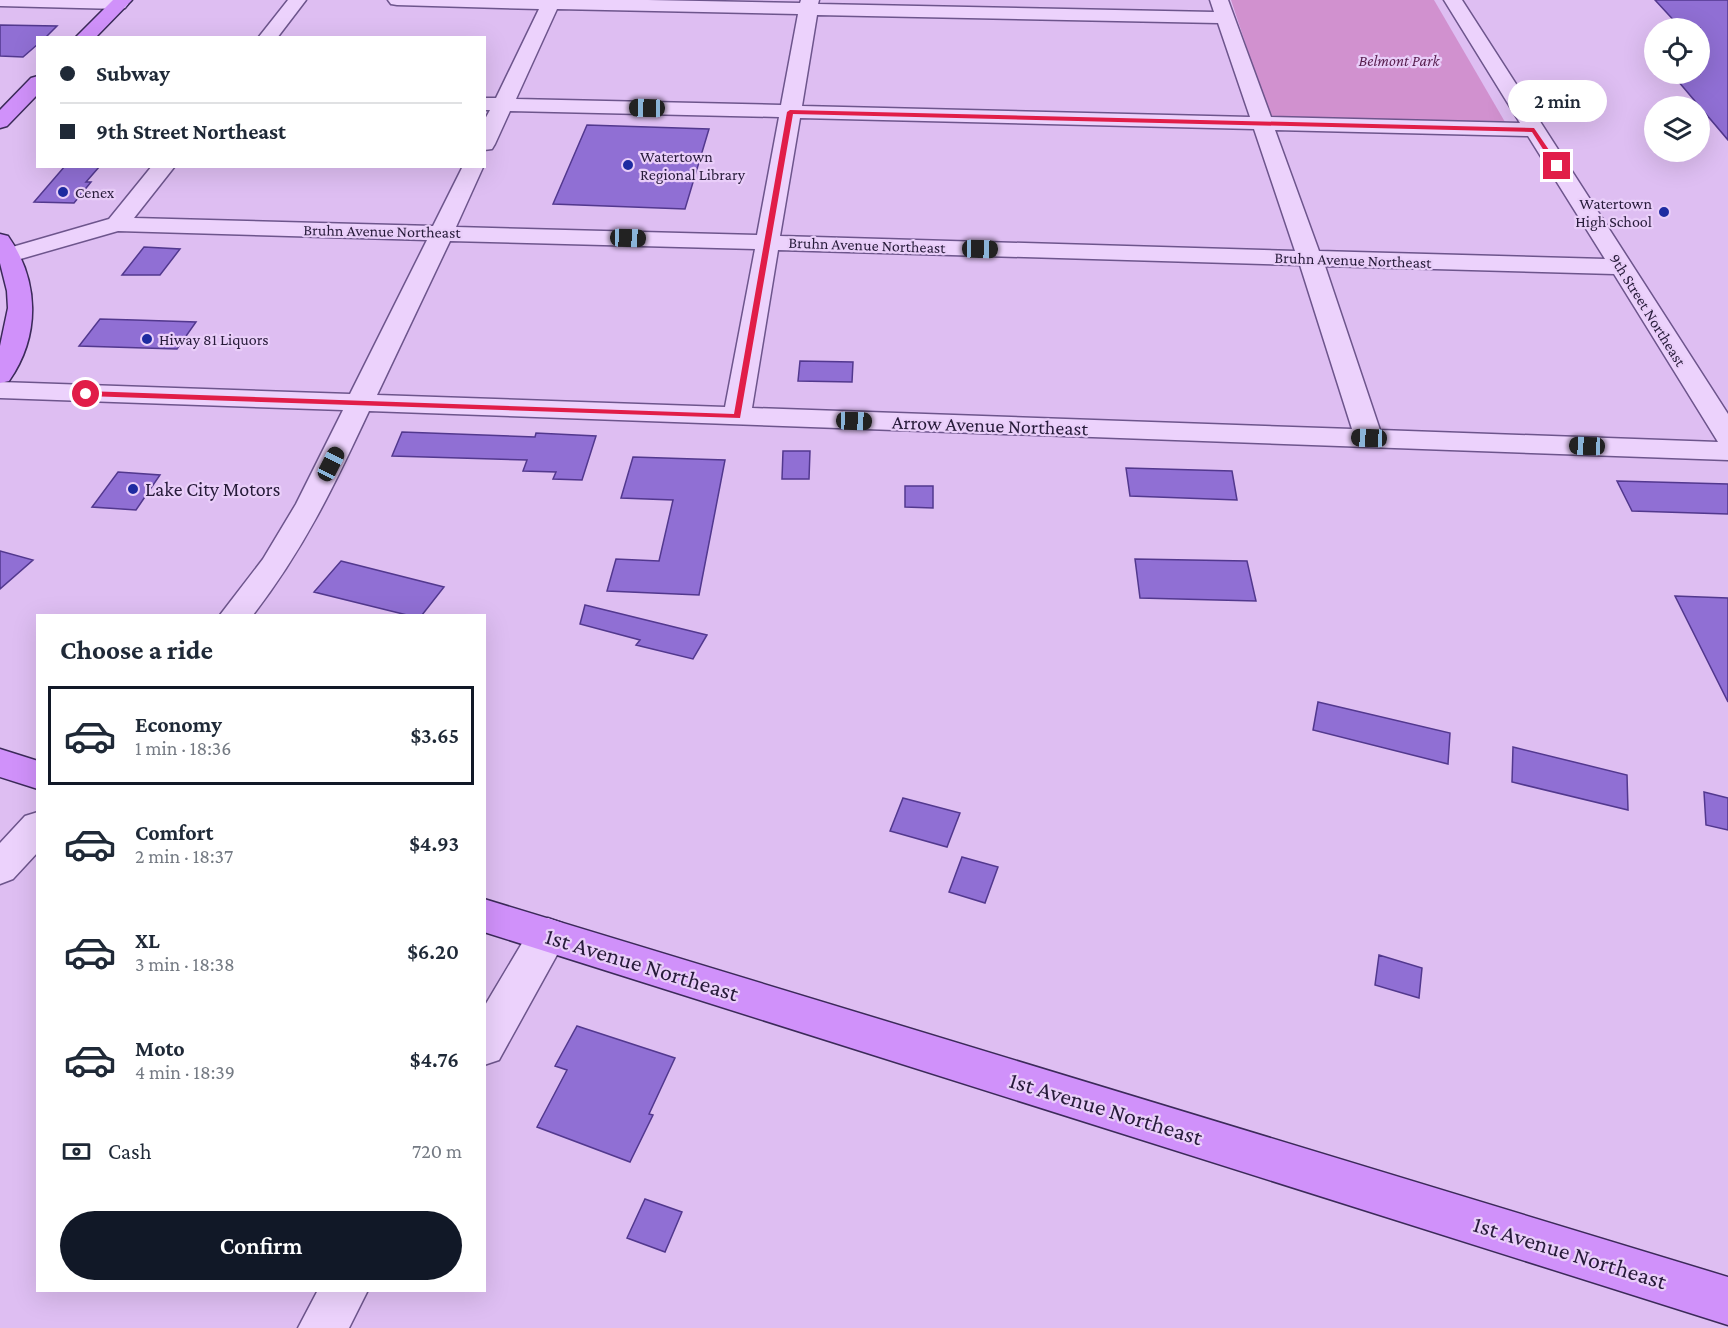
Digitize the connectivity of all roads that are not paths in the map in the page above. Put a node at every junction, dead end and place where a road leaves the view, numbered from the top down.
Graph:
1 (297, 0) edge
2 (397, 0) edge
3 (1453, 0) edge
4 (0, 1) edge
5 (121, 2) edge
6 (551, 2) edge
7 (809, 5) edge
8 (1222, 9) edge
9 (86, 36) edge
10 (269, 36) edge
11 (34, 89) edge
12 (494, 105) edge
13 (790, 112) junction
14 (0, 122) edge
15 (1263, 123) junction
16 (1534, 130) junction
17 (486, 136) edge
18 (162, 168) edge
19 (473, 168) edge
20 (117, 224) junction
21 (442, 232) junction
22 (768, 242) junction
23 (5, 248) edge
24 (1310, 258) junction
25 (1622, 267) junction
26 (0, 375) edge
27 (0, 390) edge
28 (361, 404) junction
29 (737, 417) junction
30 (1728, 436) edge
31 (1369, 438) junction
32 (1728, 452) edge
33 (237, 614) edge
34 (0, 764) edge
35 (36, 774) edge
36 (36, 829) edge
37 (0, 868) edge
38 (486, 916) edge
39 (548, 935) junction
40 (486, 1043) edge
41 (343, 1292) edge
42 (1728, 1301) edge
43 (322, 1328) edge

1 - 10 street
2 - 6 street
3 - 16 street, 9th Street Northeast
4 - 5 street
5 - 9 main road
6 - 7 street
6 - 12 street
7 - 8 street
7 - 13 street
8 - 15 street
11 - 14 main road
12 - 13 street
12 - 17 street
13 - 15 street
13 - 22 street
15 - 16 street
15 - 24 street
16 - 25 street, 9th Street Northeast
18 - 20 street
19 - 21 street
20 - 21 street, Bruhn Avenue Northeast
20 - 23 street, Bruhn Avenue Northeast
21 - 22 street, Bruhn Avenue Northeast
21 - 28 street
22 - 24 street, Bruhn Avenue Northeast
22 - 29 street
23 - 26 main road
24 - 25 street, Bruhn Avenue Northeast
24 - 31 street
25 - 30 street, 9th Street Northeast
27 - 28 street, Arrow Avenue Northeast
28 - 29 street, Arrow Avenue Northeast
28 - 33 street
29 - 31 street, Arrow Avenue Northeast
31 - 32 street, Arrow Avenue Northeast
34 - 35 main road
36 - 37 street
38 - 39 main road, 1st Avenue Northeast
39 - 40 street
39 - 42 main road, 1st Avenue Northeast
41 - 43 street

